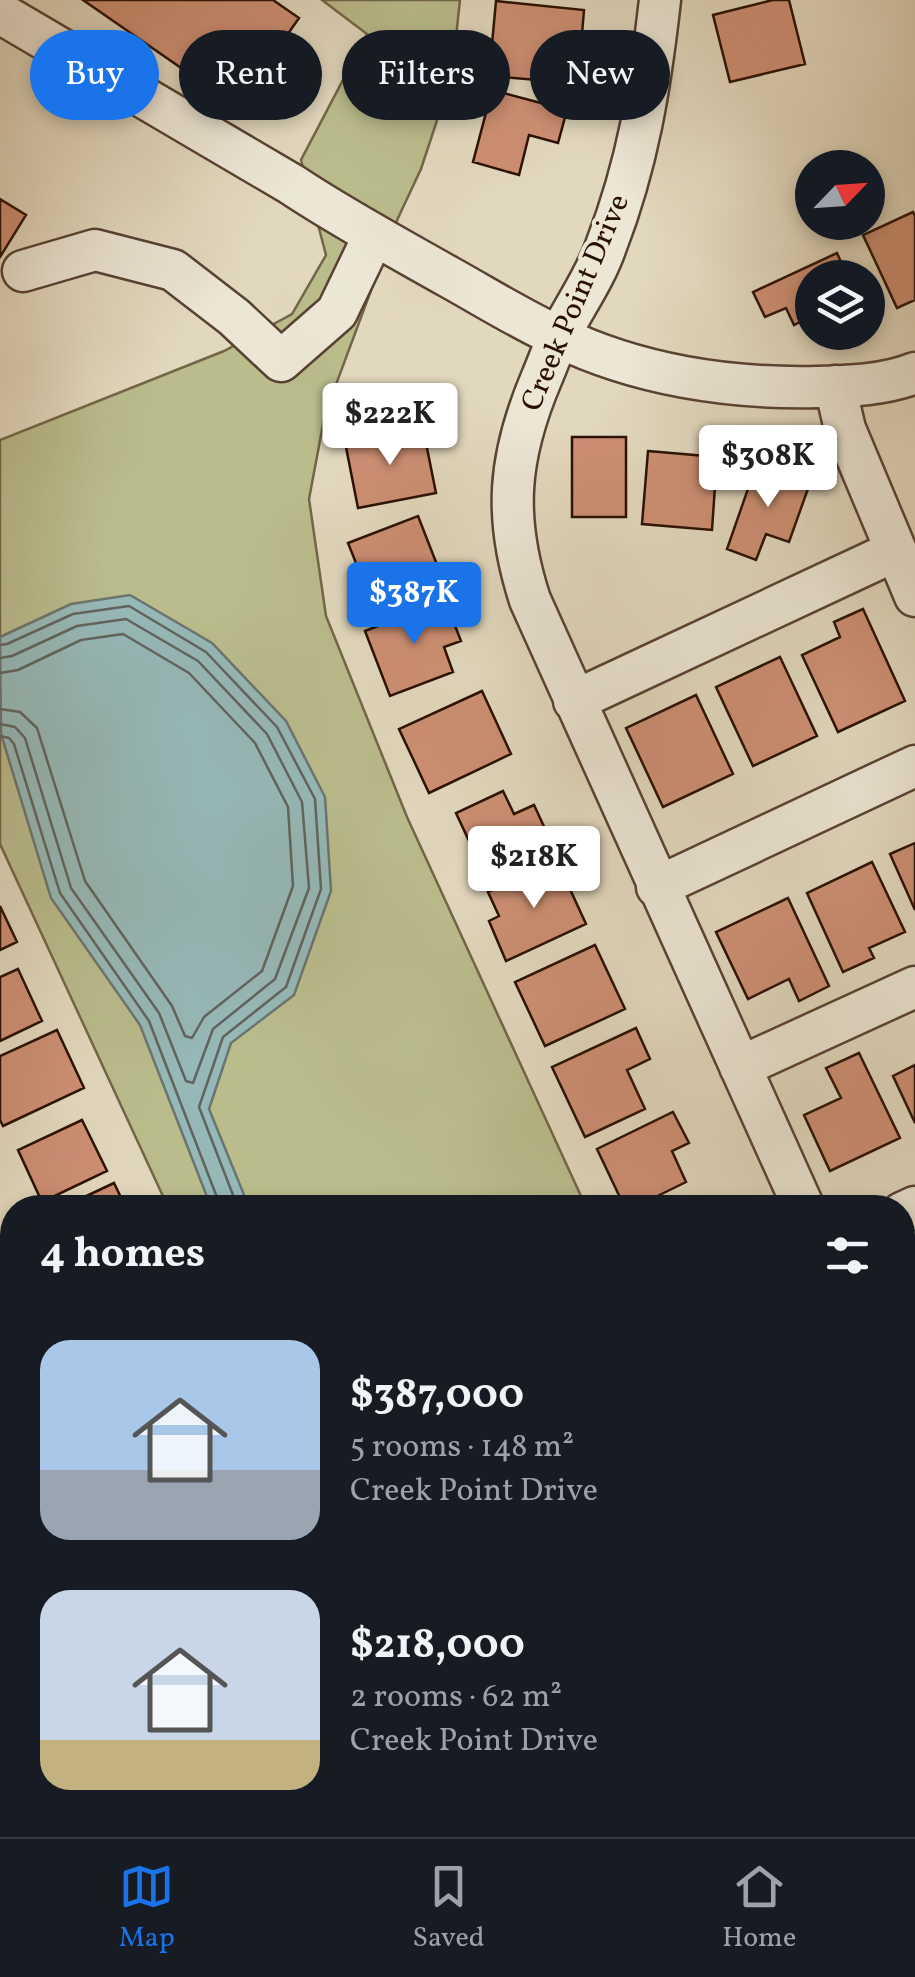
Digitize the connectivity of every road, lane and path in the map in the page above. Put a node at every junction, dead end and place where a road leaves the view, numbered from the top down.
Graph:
1 (660, 0) edge
2 (0, 13) edge
3 (374, 235) junction
4 (23, 271) dead end
5 (558, 337) junction
6 (915, 372) edge
7 (835, 386) junction
8 (895, 551) junction
9 (915, 596) edge
10 (574, 700) junction
11 (915, 766) edge
12 (657, 887) junction
13 (915, 988) edge
14 (740, 1067) junction
15 (798, 1195) edge

1 - 5 street, Creek Point Drive
2 - 3 street
3 - 4 street
3 - 5 street
5 - 7 street
5 - 10 street, Creek Point Drive
6 - 7 street
7 - 8 street
8 - 9 street
8 - 10 street
10 - 12 street, Creek Point Drive
11 - 12 street
12 - 14 street, Creek Point Drive
13 - 14 street
14 - 15 street, Creek Point Drive

